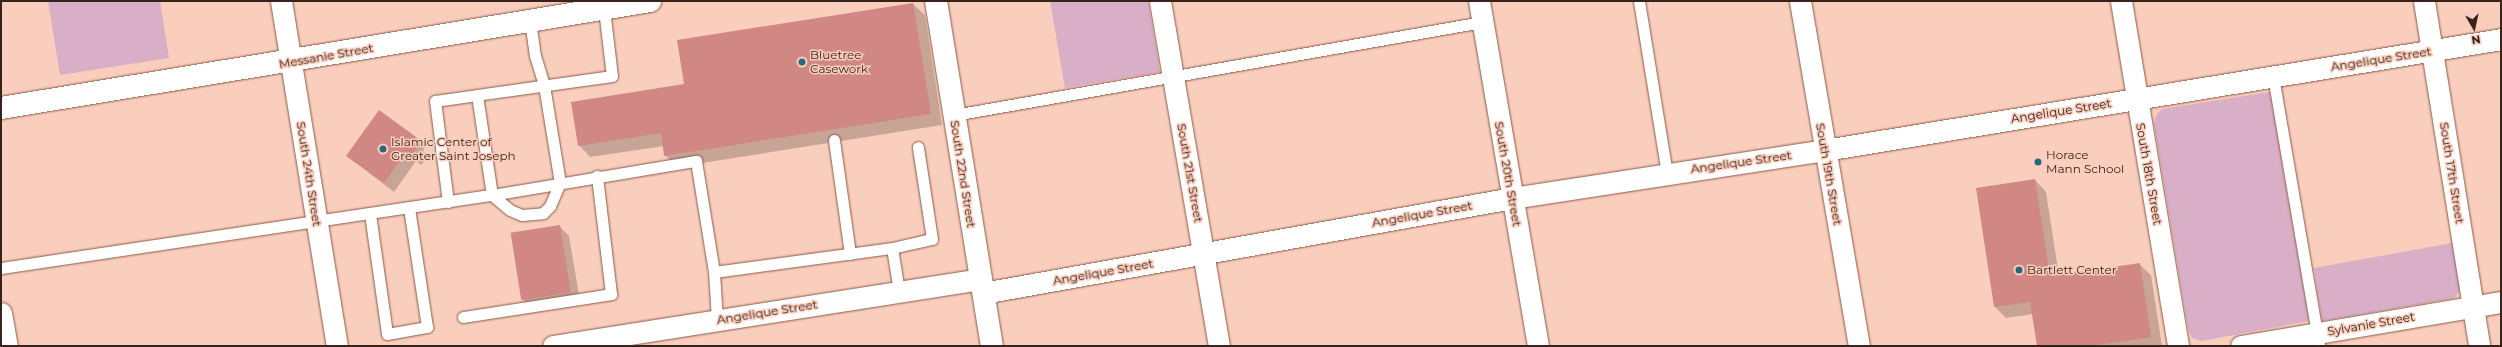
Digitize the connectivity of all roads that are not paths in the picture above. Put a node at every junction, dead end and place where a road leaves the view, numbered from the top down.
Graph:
1 (281, 1) edge
2 (650, 1) edge
3 (936, 1) edge
4 (1160, 1) edge
5 (1478, 1) edge
6 (1639, 1) edge
7 (1800, 1) edge
8 (2121, 1) edge
9 (2424, 1) edge
10 (604, 9) junction
11 (530, 21) junction
12 (1482, 22) junction
13 (2501, 39) edge
14 (2433, 51) junction
15 (291, 62) junction
16 (2273, 76) junction
17 (1173, 77) junction
18 (544, 85) junction
19 (477, 95) junction
20 (2136, 100) junction
21 (1, 108) edge
22 (954, 116) junction
23 (834, 140) dead end
24 (918, 147) dead end
25 (1825, 150) junction
26 (1667, 173) junction
27 (597, 176) junction
28 (560, 183) junction
29 (492, 195) junction
30 (1512, 198) junction
31 (448, 202) junction
32 (409, 208) junction
33 (370, 214) junction
34 (316, 222) junction
35 (892, 248) junction
36 (850, 254) junction
37 (1204, 254) junction
38 (1, 268) edge
39 (714, 272) junction
40 (982, 286) junction
41 (899, 291) junction
42 (2501, 302) edge
43 (2473, 306) junction
44 (1, 313) edge
45 (463, 317) dead end
46 (717, 320) junction
47 (2318, 340) edge
48 (7, 346) edge
49 (337, 346) edge
50 (553, 346) edge
51 (992, 346) edge
52 (1219, 346) edge
53 (1538, 346) edge
54 (1859, 346) edge
55 (2178, 346) edge
56 (2241, 346) edge
57 (2479, 346) edge

1 - 15 street, South 24th Street
2 - 10 street, Messanie Street
3 - 22 street, South 22nd Street
4 - 17 street, South 21st Street
5 - 12 street, South 20th Street
6 - 26 lane
7 - 25 street, South 19th Street
8 - 20 street, South 18th Street
9 - 14 street, South 17th Street
10 - 11 street, Messanie Street
10 - 18 lane
11 - 15 street, Messanie Street
11 - 18 lane
12 - 17 lane
12 - 30 street, South 20th Street
13 - 14 street, Angelique Street
14 - 16 street, Angelique Street
14 - 43 street, South 17th Street
15 - 21 street, Messanie Street
15 - 34 street, South 24th Street
16 - 20 street, Angelique Street
16 - 47 lane
17 - 22 lane
17 - 37 street, South 21st Street
18 - 19 lane
18 - 28 lane
19 - 29 lane
19 - 31 lane
20 - 25 street, Angelique Street
20 - 55 street, South 18th Street
22 - 40 street, South 22nd Street
23 - 36 lane
24 - 35 lane
25 - 26 street, Angelique Street
25 - 54 street, South 19th Street
26 - 30 street, Angelique Street
27 - 28 lane
27 - 39 lane
27 - 45 lane
28 - 29 lane
28 - 29 lane
29 - 31 lane
30 - 37 street, Angelique Street
30 - 53 street, South 20th Street
31 - 32 lane
32 - 33 lane
32 - 33 lane
33 - 34 lane
34 - 38 lane
34 - 49 street, South 24th Street
35 - 36 lane
35 - 41 lane
36 - 39 lane
37 - 40 street, Angelique Street
37 - 52 street, South 21st Street
39 - 46 lane
40 - 41 street, Angelique Street
40 - 51 street, South 22nd Street
41 - 46 street, Angelique Street
42 - 43 street, Sylvanie Street
43 - 47 street, Sylvanie Street
43 - 57 street, South 17th Street
44 - 48 street
46 - 50 street, Angelique Street
47 - 56 street, Sylvanie Street

